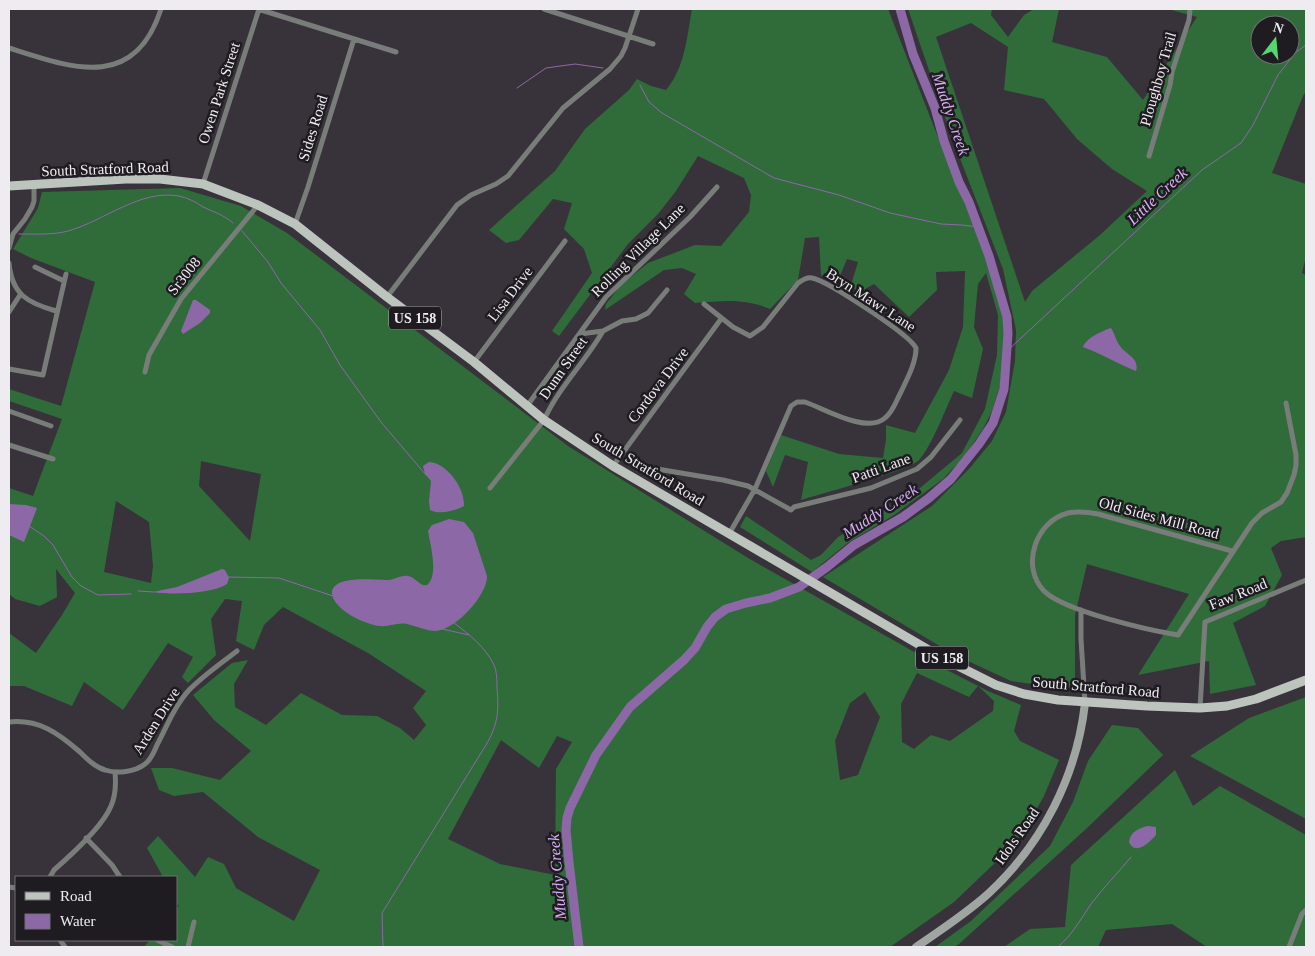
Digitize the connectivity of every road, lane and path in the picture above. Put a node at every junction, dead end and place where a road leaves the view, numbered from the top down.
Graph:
1 (161, 9) edge
2 (259, 9) edge
3 (544, 9) edge
4 (638, 9) edge
5 (1190, 9) edge
6 (561, 12) edge
7 (630, 36) junction
8 (354, 39) junction
9 (653, 44) dead end
10 (9, 48) edge
11 (396, 52) dead end
12 (1149, 156) dead end
13 (34, 184) junction
14 (203, 184) junction
15 (9, 186) edge
16 (717, 187) dead end
17 (258, 205) junction
18 (295, 224) junction
19 (565, 241) dead end
20 (9, 248) edge
21 (9, 263) edge
22 (35, 267) dead end
23 (66, 274) dead end
24 (64, 281) junction
25 (667, 290) dead end
26 (20, 294) junction
27 (387, 297) junction
28 (704, 304) dead end
29 (9, 312) edge
30 (56, 312) junction
31 (721, 318) junction
32 (603, 330) junction
33 (580, 334) junction
34 (474, 362) junction
35 (9, 369) edge
36 (145, 372) dead end
37 (1286, 403) dead end
38 (527, 406) junction
39 (9, 410) edge
40 (544, 420) junction
41 (960, 420) dead end
42 (52, 426) dead end
43 (9, 445) edge
44 (53, 459) dead end
45 (613, 466) junction
46 (639, 466) dead end
47 (490, 488) dead end
48 (755, 489) junction
49 (729, 534) junction
50 (1232, 551) junction
51 (1306, 580) edge
52 (1081, 610) junction
53 (237, 651) dead end
54 (1306, 680) edge
55 (1085, 702) junction
56 (1200, 708) junction
57 (9, 722) edge
58 (115, 772) junction
59 (86, 838) junction
60 (51, 876) edge
61 (119, 876) edge
62 (1306, 910) edge
63 (194, 922) dead end
64 (160, 941) edge
65 (172, 947) edge
66 (188, 947) edge
67 (916, 947) edge
68 (1289, 947) edge

1 - 10 street
2 - 8 street
2 - 14 street, Owen Park Street
3 - 6 street
4 - 7 street
5 - 12 street, Ploughboy Trail
6 - 7 street
7 - 9 street
7 - 27 street
8 - 11 street
8 - 18 street, Sides Road
13 - 14 main road, South Stratford Road / US 158
13 - 15 main road, South Stratford Road / US 158
13 - 20 street
14 - 17 main road, South Stratford Road / US 158
16 - 33 street, Rolling Village Lane
17 - 18 main road, South Stratford Road / US 158
17 - 36 street, Sr3008
18 - 27 main road, South Stratford Road / US 158
19 - 34 street, Lisa Drive
21 - 26 street
22 - 24 street
23 - 24 street
24 - 30 street
25 - 32 street
26 - 29 street
26 - 30 street
27 - 34 main road, South Stratford Road / US 158
28 - 31 street, Bryn Mawr Lane
30 - 35 street
31 - 45 street, Cordova Drive
31 - 48 street, Bryn Mawr Lane
32 - 33 street
32 - 40 street, Dunn Street
33 - 38 street, Rolling Village Lane
34 - 38 main road, South Stratford Road / US 158
37 - 50 street
38 - 40 main road, South Stratford Road / US 158
39 - 42 street
40 - 45 main road, South Stratford Road / US 158
40 - 47 street, Dunn Street
41 - 48 street, Patti Lane
43 - 44 street
45 - 49 main road, South Stratford Road / US 158
46 - 48 street
48 - 49 street, Bryn Mawr Lane
49 - 55 main road, South Stratford Road / US 158
50 - 52 street, Old Sides Mill Road
50 - 52 street, Old Sides Mill Road
51 - 56 street, Faw Road
52 - 55 street
53 - 58 street, Arden Drive
54 - 56 main road, South Stratford Road / US 158
55 - 56 main road, South Stratford Road / US 158
55 - 67 main road, Idols Road
57 - 58 street
58 - 59 street
59 - 60 street
59 - 61 street
62 - 68 street
63 - 66 street
64 - 65 street

